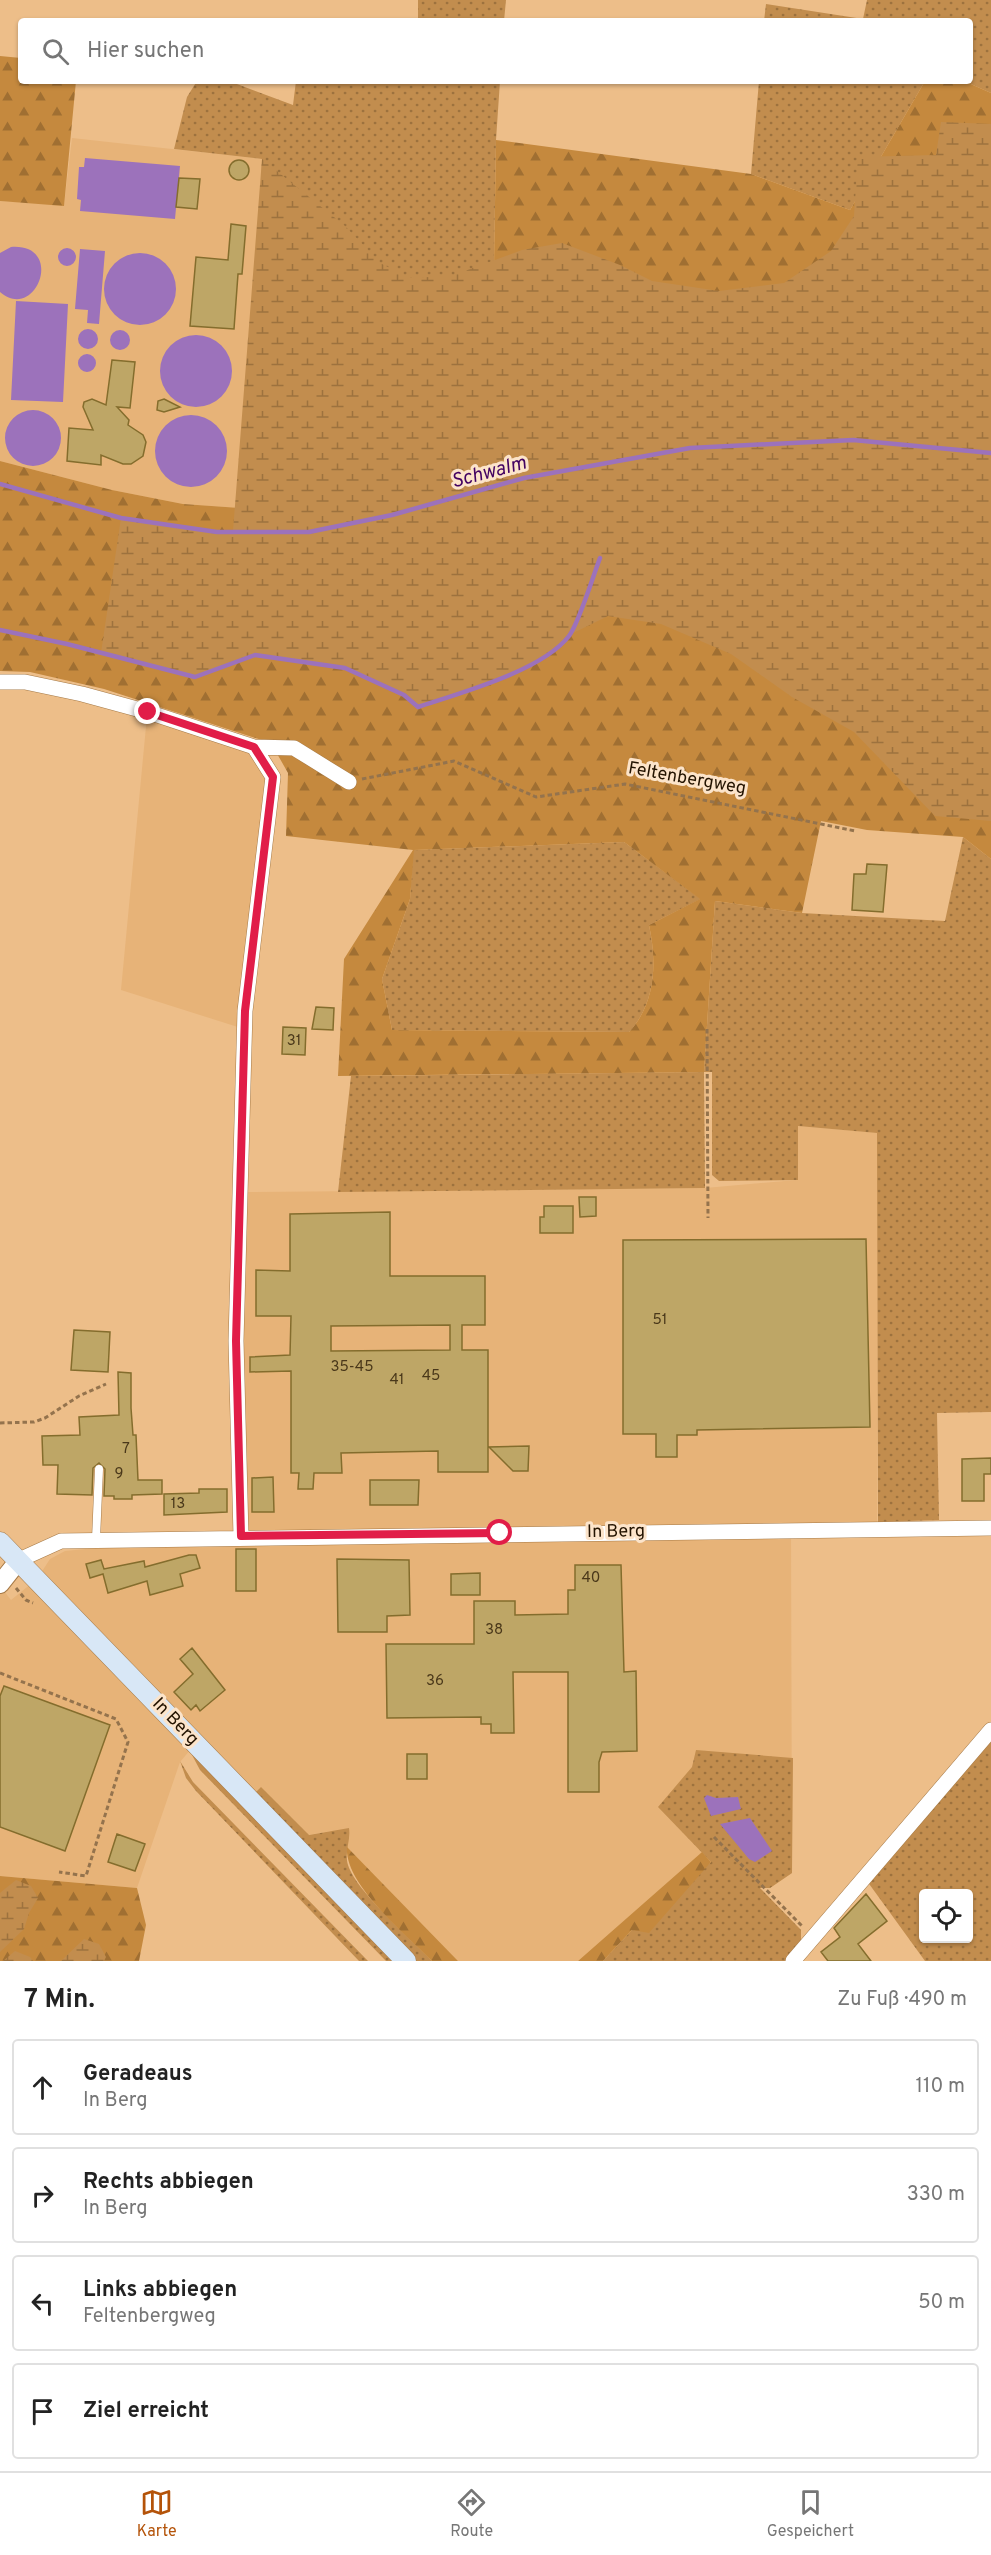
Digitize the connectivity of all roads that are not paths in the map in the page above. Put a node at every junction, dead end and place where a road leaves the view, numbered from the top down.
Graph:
1 (0, 682) edge
2 (254, 747) junction
3 (349, 782) road end
4 (99, 1468) dead end
5 (991, 1528) edge
6 (241, 1536) junction
7 (96, 1539) junction
8 (0, 1542) edge
9 (19, 1560) junction
10 (0, 1584) edge
11 (991, 1730) edge
12 (406, 1961) edge
13 (793, 1961) edge

1 - 2 street
2 - 3 street
2 - 6 street
4 - 7 lane
5 - 6 street, In Berg
6 - 7 street, In Berg
7 - 9 street, In Berg
8 - 9 main road, In Berg
9 - 10 street
9 - 12 main road, In Berg
11 - 13 street

